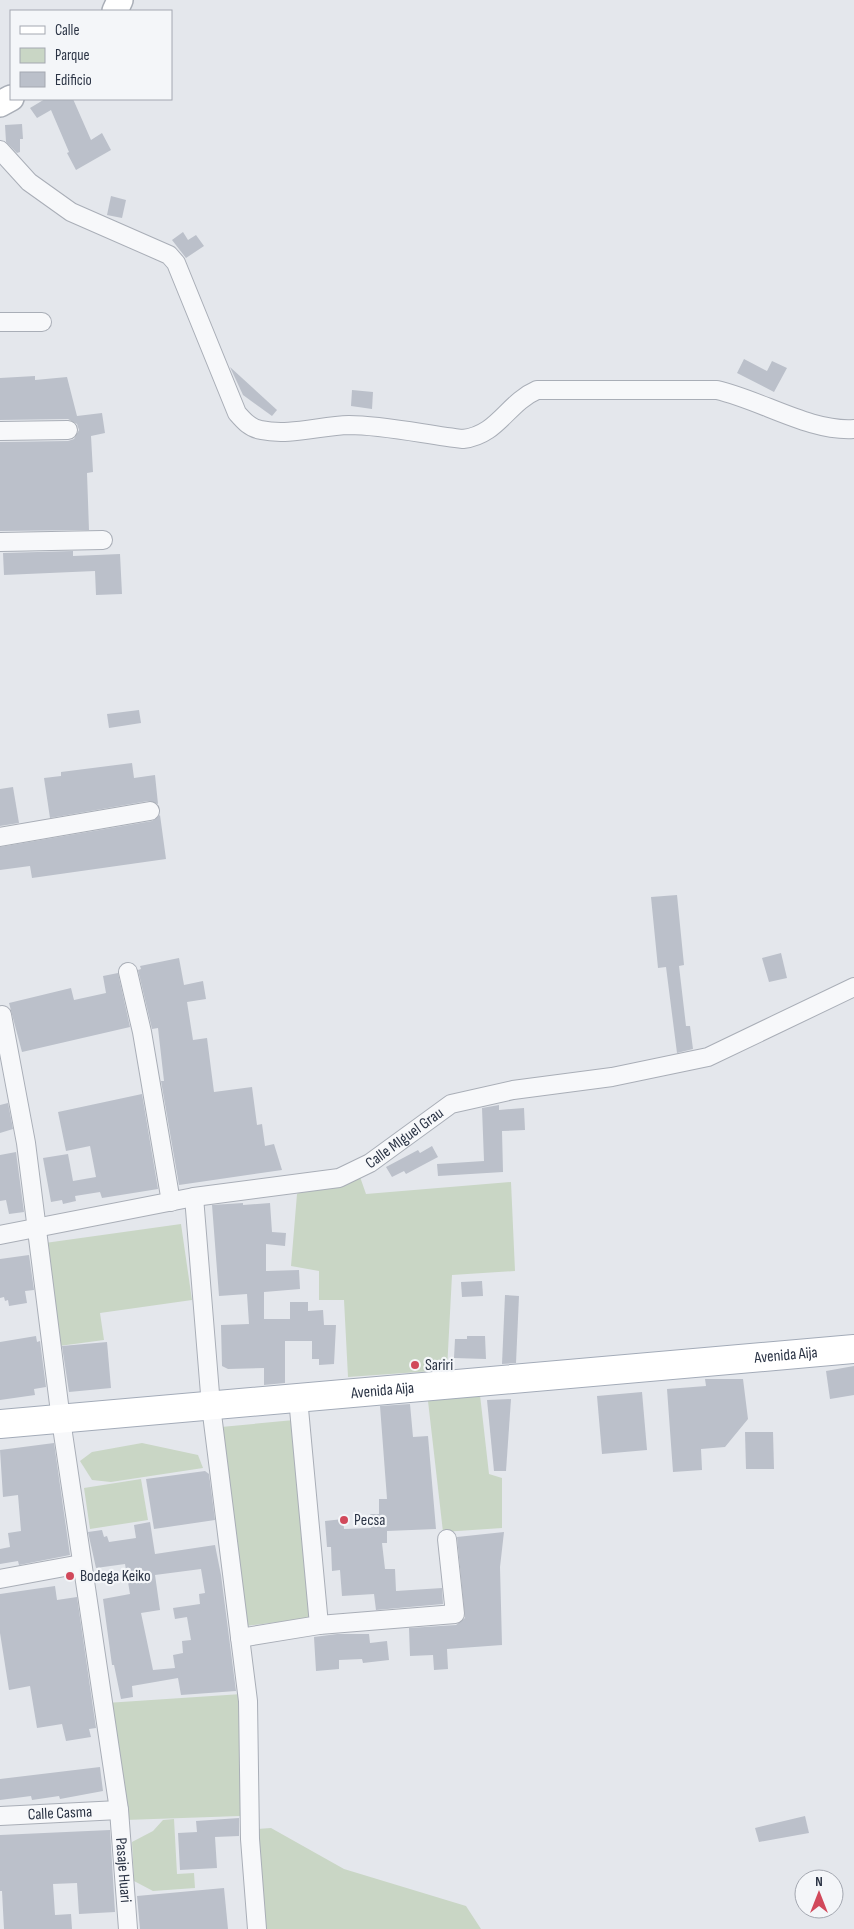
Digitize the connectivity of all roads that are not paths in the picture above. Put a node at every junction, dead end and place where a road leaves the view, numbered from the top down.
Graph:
1 (0, 150) edge
2 (0, 322) edge
3 (42, 322) dead end
4 (854, 428) edge
5 (68, 430) dead end
6 (0, 431) edge
7 (103, 540) dead end
8 (0, 542) edge
9 (150, 811) dead end
10 (0, 837) edge
11 (128, 972) dead end
12 (854, 988) edge
13 (2, 1015) dead end
14 (194, 1197) junction
15 (171, 1202) junction
16 (36, 1229) junction
17 (0, 1235) edge
18 (854, 1349) edge
19 (298, 1398) junction
20 (211, 1406) junction
21 (61, 1420) junction
22 (0, 1424) edge
23 (447, 1539) dead end
24 (81, 1564) junction
25 (0, 1579) edge
26 (319, 1625) junction
27 (240, 1638) junction
28 (119, 1810) junction
29 (0, 1816) edge
30 (128, 1929) edge
31 (256, 1929) edge

1 - 4 street
2 - 3 street
5 - 6 street
7 - 8 street
9 - 10 street
11 - 15 street
12 - 14 street, Calle MIguel Grau
13 - 16 street, Pasaje Huari
14 - 15 street, Calle MIguel Grau
14 - 20 street
15 - 16 street, Calle MIguel Grau
16 - 17 street, Calle MIguel Grau
16 - 21 street, Pasaje Huari
18 - 19 main road, Avenida Aija
19 - 20 main road, Avenida Aija
19 - 26 street
20 - 21 main road, Avenida Aija
20 - 27 street
21 - 22 main road, Avenida Aija
21 - 24 street, Pasaje Huari
23 - 26 street
24 - 25 street
24 - 28 street, Pasaje Huari
26 - 27 street
27 - 31 street
28 - 29 street, Calle Casma
28 - 30 street, Pasaje Huari

